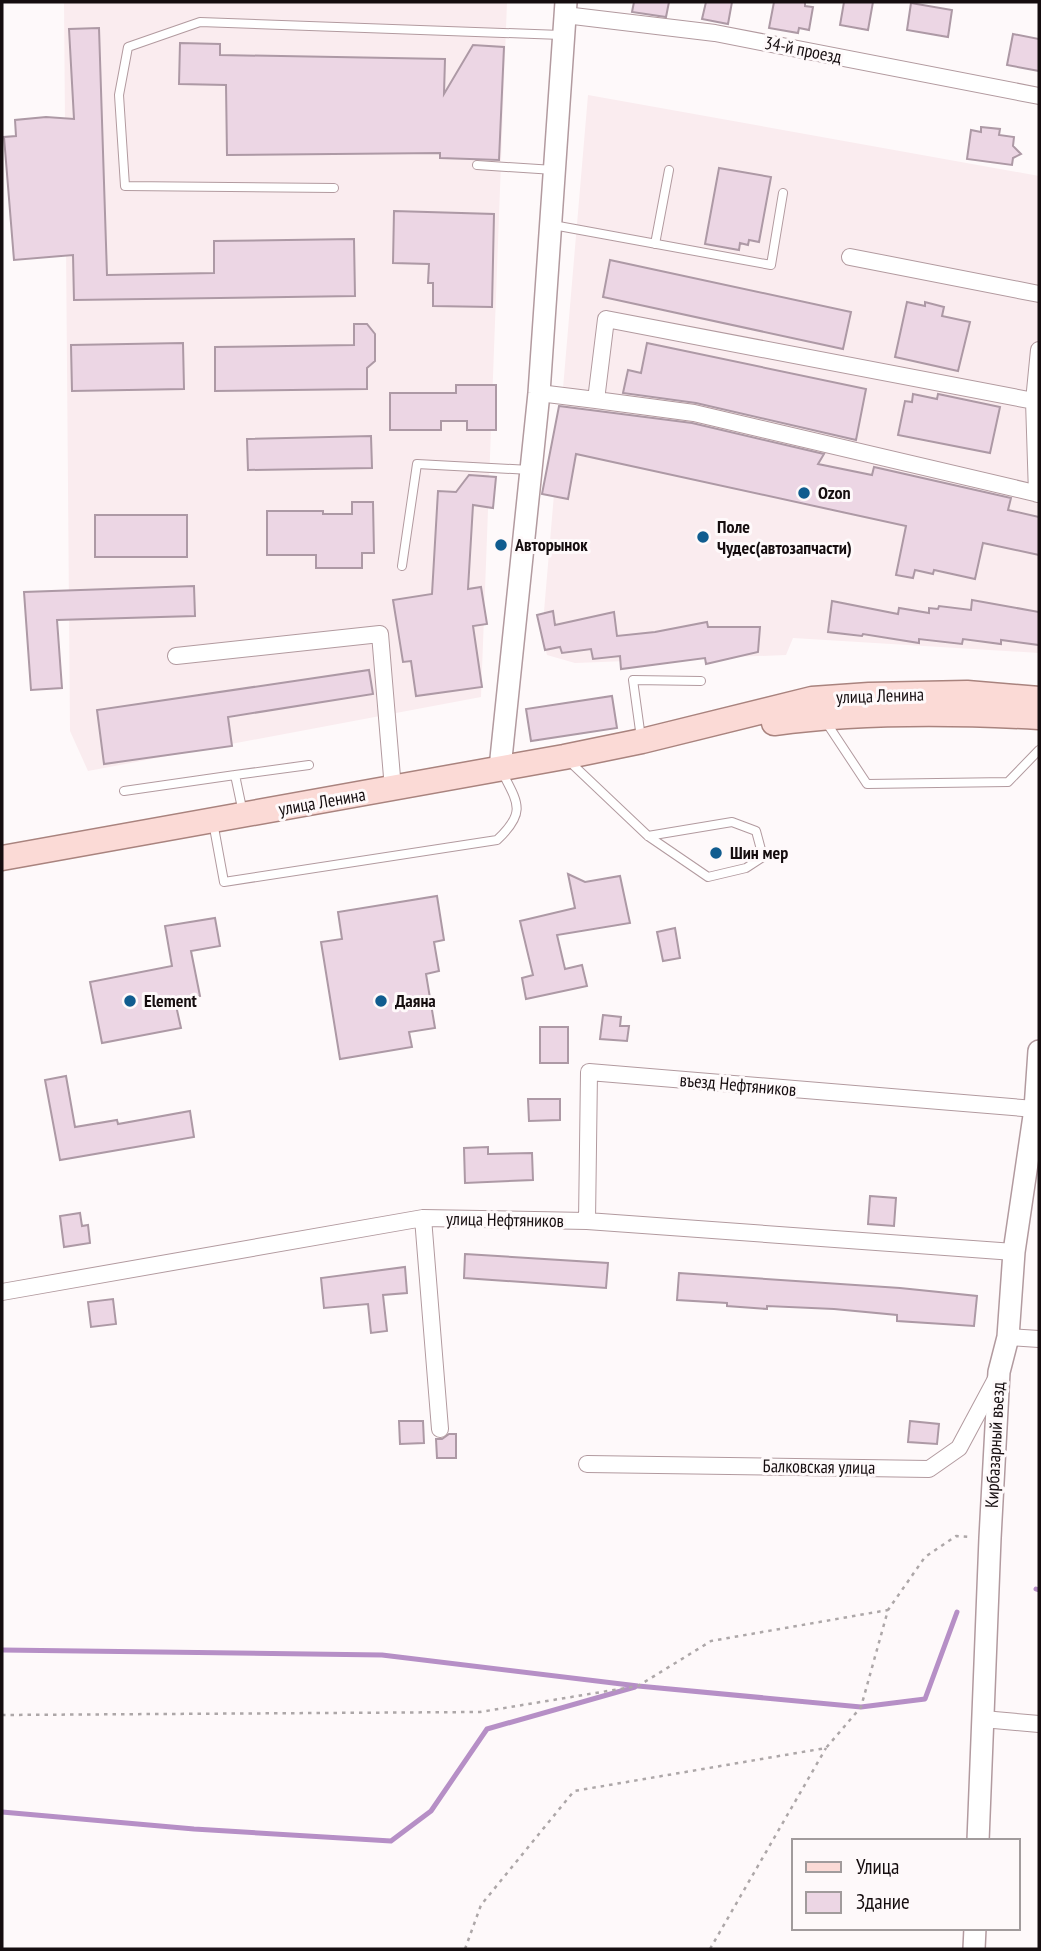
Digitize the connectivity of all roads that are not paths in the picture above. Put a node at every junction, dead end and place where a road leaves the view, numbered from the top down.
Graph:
1 (565, 17) edge
2 (1039, 96) edge
3 (477, 165) dead end
4 (554, 170) junction
5 (669, 170) dead end
6 (334, 188) dead end
7 (783, 193) dead end
8 (551, 225) junction
9 (655, 244) junction
10 (850, 257) dead end
11 (1039, 294) edge
12 (1039, 350) edge
13 (539, 393) junction
14 (596, 400) junction
15 (1034, 401) junction
16 (530, 470) junction
17 (1038, 494) edge
18 (402, 566) dead end
19 (176, 656) dead end
20 (701, 681) dead end
21 (1039, 699) edge
22 (822, 716) junction
23 (1039, 717) edge
24 (642, 741) junction
25 (1039, 750) edge
26 (564, 757) junction
27 (309, 765) dead end
28 (500, 768) junction
29 (235, 775) junction
30 (393, 789) junction
31 (124, 790) dead end
32 (244, 816) junction
33 (213, 821) junction
34 (648, 836) junction
35 (2, 858) edge
36 (1039, 1051) edge
37 (1035, 1109) junction
38 (423, 1218) junction
39 (587, 1221) junction
40 (1014, 1252) junction
41 (2, 1292) edge
42 (1008, 1337) junction
43 (1039, 1339) edge
44 (999, 1372) junction
45 (440, 1429) dead end
46 (587, 1464) dead end
47 (983, 1718) junction
48 (1039, 1724) edge
49 (978, 1839) edge
50 (975, 1930) edge
51 (974, 1949) edge

1 - 2 street, 34-й проезд
1 - 4 street
1 - 6 lane
3 - 4 lane
4 - 8 street
5 - 9 lane
7 - 9 lane
8 - 9 lane
8 - 13 street
10 - 11 street
12 - 15 street
13 - 14 street
13 - 16 street
14 - 15 street
14 - 17 street
15 - 17 street
16 - 18 lane
16 - 28 street
19 - 30 street
20 - 24 lane
21 - 24 main road, улица Ленина
22 - 23 main road, улица Ленина
22 - 24 main road, улица Ленина
22 - 25 lane
24 - 26 main road, улица Ленина
26 - 28 main road, улица Ленина
26 - 34 lane
27 - 29 lane
28 - 30 main road, улица Ленина
28 - 33 lane
29 - 31 lane
29 - 32 lane
30 - 32 main road, улица Ленина
32 - 33 main road, улица Ленина
33 - 35 main road, улица Ленина
34 - 34 lane
36 - 37 street, Кирбазарный въезд
37 - 39 street, въезд Нефтяников
37 - 40 street, Кирбазарный въезд
38 - 39 street, улица Нефтяников
38 - 41 street, улица Нефтяников
38 - 45 street
39 - 40 street, улица Нефтяников
40 - 42 street, Кирбазарный въезд
42 - 43 street
42 - 44 street, Кирбазарный въезд
44 - 46 street, Балковская улица
44 - 47 street, Кирбазарный въезд
47 - 48 street
47 - 49 street, Кирбазарный въезд
50 - 51 street

